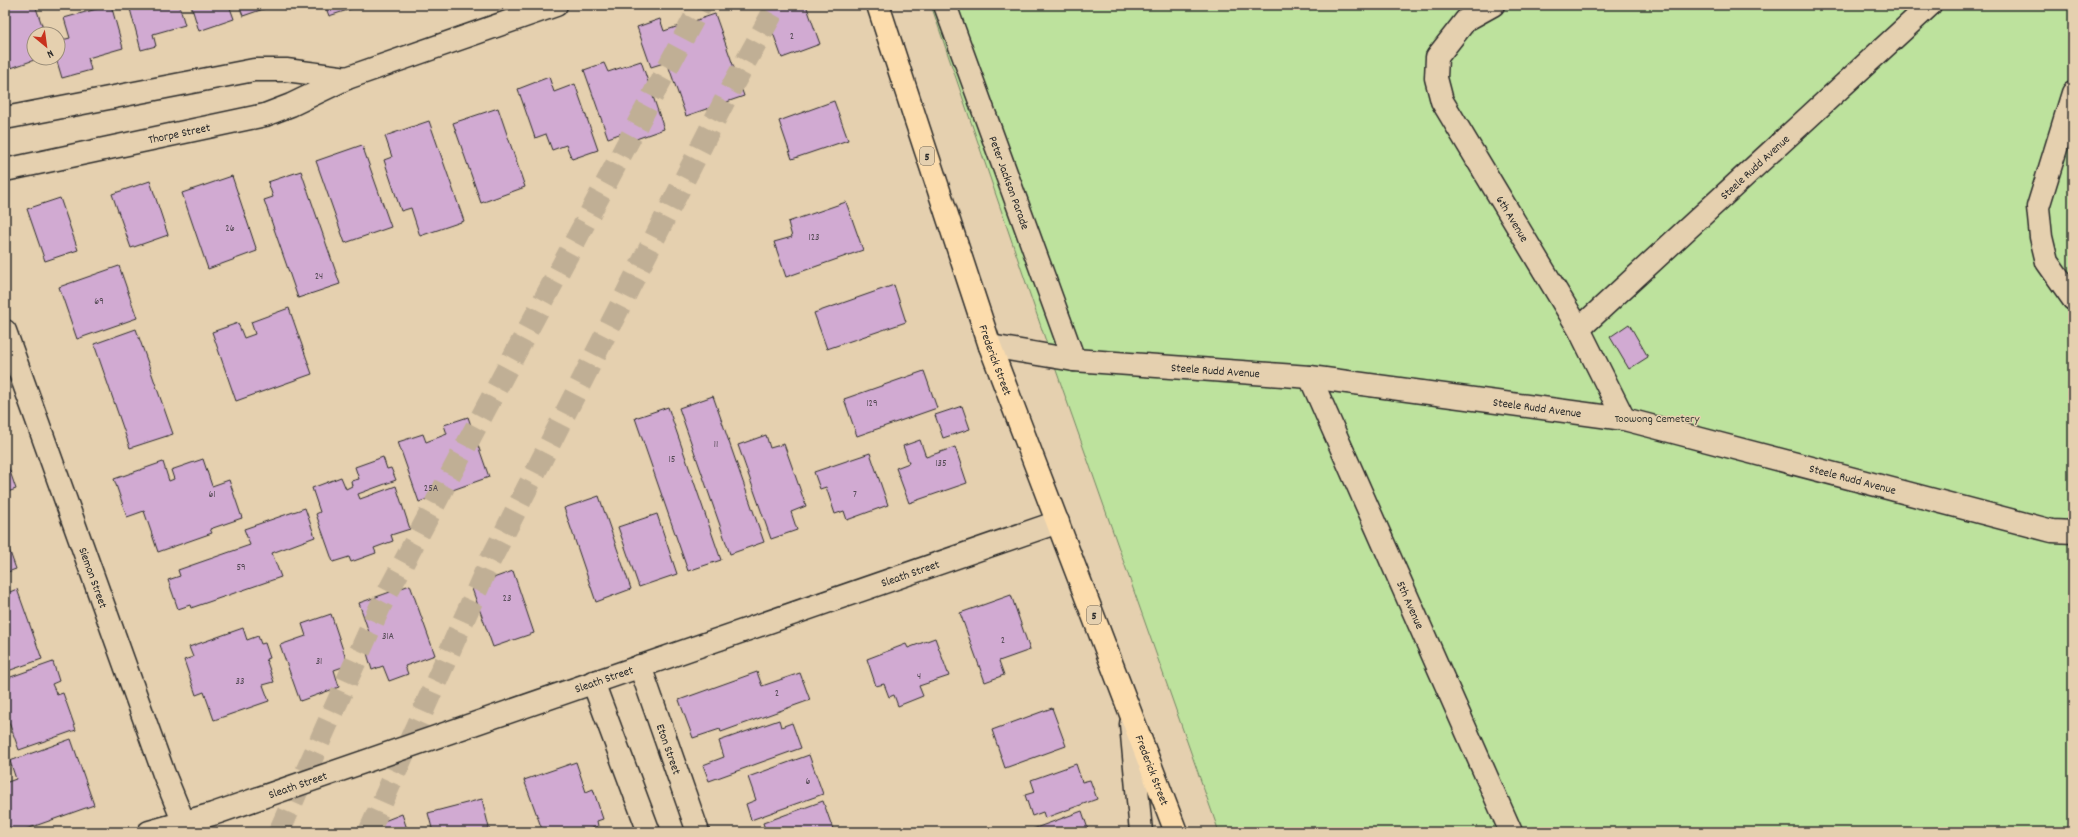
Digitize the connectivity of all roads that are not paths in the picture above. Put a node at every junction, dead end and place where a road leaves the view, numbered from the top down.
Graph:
1 (556, 5) edge
2 (878, 5) edge
3 (945, 5) edge
4 (1493, 5) edge
5 (1930, 5) edge
6 (1464, 12) edge
7 (347, 78) junction
8 (2073, 93) edge
9 (5, 118) edge
10 (5, 170) edge
11 (2073, 299) edge
12 (1579, 329) junction
13 (5, 331) edge
14 (990, 346) junction
15 (1074, 360) junction
16 (1310, 377) junction
17 (1624, 419) junction
18 (1058, 522) junction
19 (2073, 532) edge
20 (640, 666) junction
21 (593, 682) junction
22 (1130, 708) junction
23 (186, 829) edge
24 (149, 832) edge
25 (649, 832) edge
26 (698, 832) edge
27 (1141, 832) edge
28 (1176, 832) edge
29 (1511, 832) edge

1 - 7 street, Thorpe Street
2 - 14 highway, Frederick Street / 5
3 - 15 street, Peter Jackson Parade
4 - 6 street
5 - 12 street, Steele Rudd Avenue
6 - 12 street, 6th Avenue
7 - 9 street, Thorpe Street
7 - 10 street, Thorpe Street
8 - 11 street
12 - 17 street, 6th Avenue
13 - 23 street, Siemon Street
14 - 15 street, Steele Rudd Avenue
14 - 18 highway, Frederick Street / 5
15 - 16 street, Steele Rudd Avenue
16 - 17 street, Steele Rudd Avenue
16 - 29 street, 5th Avenue
17 - 19 street, Steele Rudd Avenue
18 - 20 street, Sleath Street
18 - 22 highway, Frederick Street / 5
20 - 21 street, Sleath Street
20 - 26 street, Eton Street
21 - 23 street, Sleath Street
21 - 25 street
22 - 27 street, Frederick Street
22 - 28 highway, Frederick Street / 5
23 - 24 street, Sleath Street

